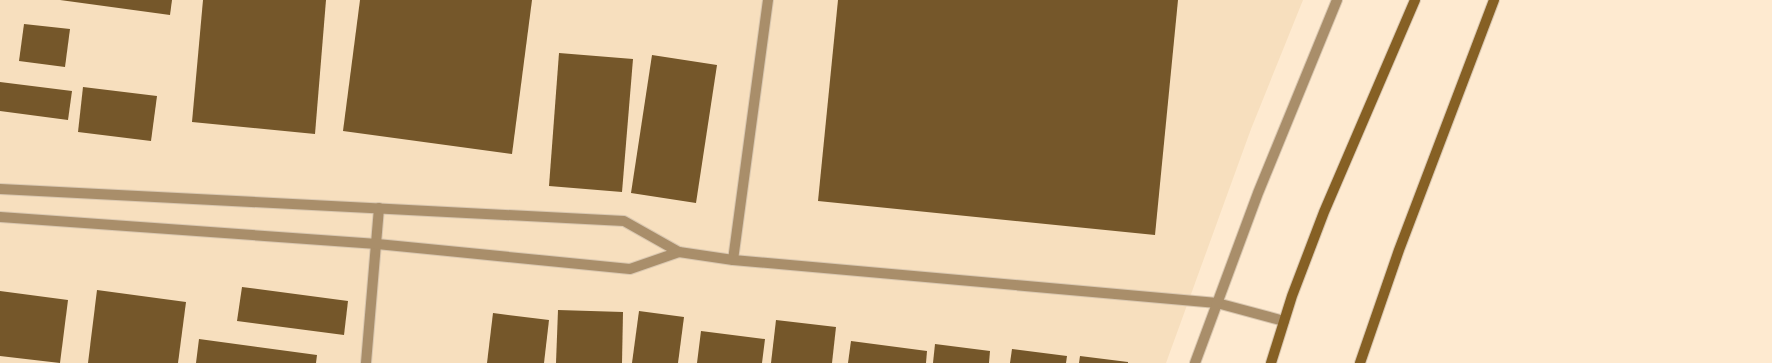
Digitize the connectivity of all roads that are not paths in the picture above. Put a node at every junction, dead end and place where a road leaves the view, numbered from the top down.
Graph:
1 (768, 0) edge
2 (1337, 0) edge
3 (1415, 0) edge
4 (1494, 0) edge
5 (0, 189) edge
6 (379, 208) junction
7 (0, 217) edge
8 (376, 244) junction
9 (679, 252) junction
10 (733, 260) junction
11 (1217, 303) junction
12 (1284, 321) junction
13 (366, 363) edge
14 (1195, 363) edge
15 (1271, 363) edge
16 (1360, 363) edge

1 - 10 street
2 - 11 street
3 - 12 main road
4 - 16 main road
5 - 6 street
6 - 8 street
6 - 9 street
7 - 8 street
8 - 9 street
8 - 13 street
9 - 10 street
10 - 11 street
11 - 12 street
11 - 14 street
12 - 15 main road

